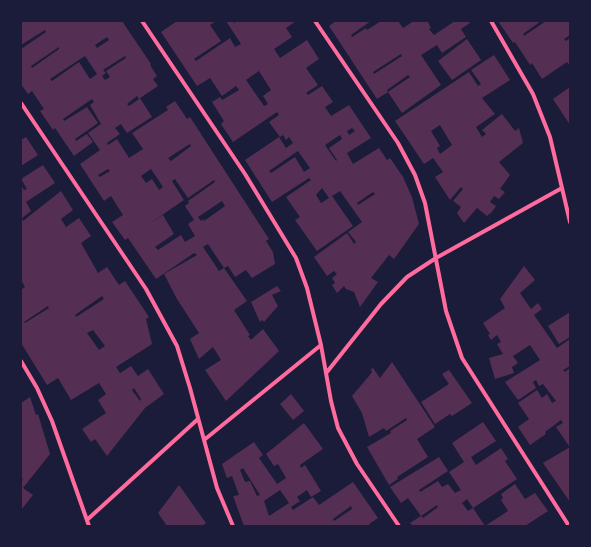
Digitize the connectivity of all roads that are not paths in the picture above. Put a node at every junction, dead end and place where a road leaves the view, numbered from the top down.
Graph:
1 (142, 21) edge
2 (315, 21) edge
3 (491, 21) edge
4 (21, 103) edge
5 (562, 188) junction
6 (570, 200) edge
7 (565, 203) junction
8 (570, 222) edge
9 (436, 258) junction
10 (321, 345) junction
11 (21, 361) edge
12 (327, 372) junction
13 (198, 419) junction
14 (204, 440) junction
15 (88, 519) junction
16 (89, 526) edge
17 (233, 526) edge
18 (399, 526) edge
19 (569, 526) edge

1 - 10 street
2 - 9 street
3 - 5 street
4 - 13 street
5 - 7 street
5 - 9 street
6 - 7 street
7 - 8 street
9 - 12 street
9 - 19 street
10 - 12 street
10 - 14 street
11 - 15 street
12 - 18 street
13 - 14 street
13 - 15 street
14 - 17 street
15 - 16 street

